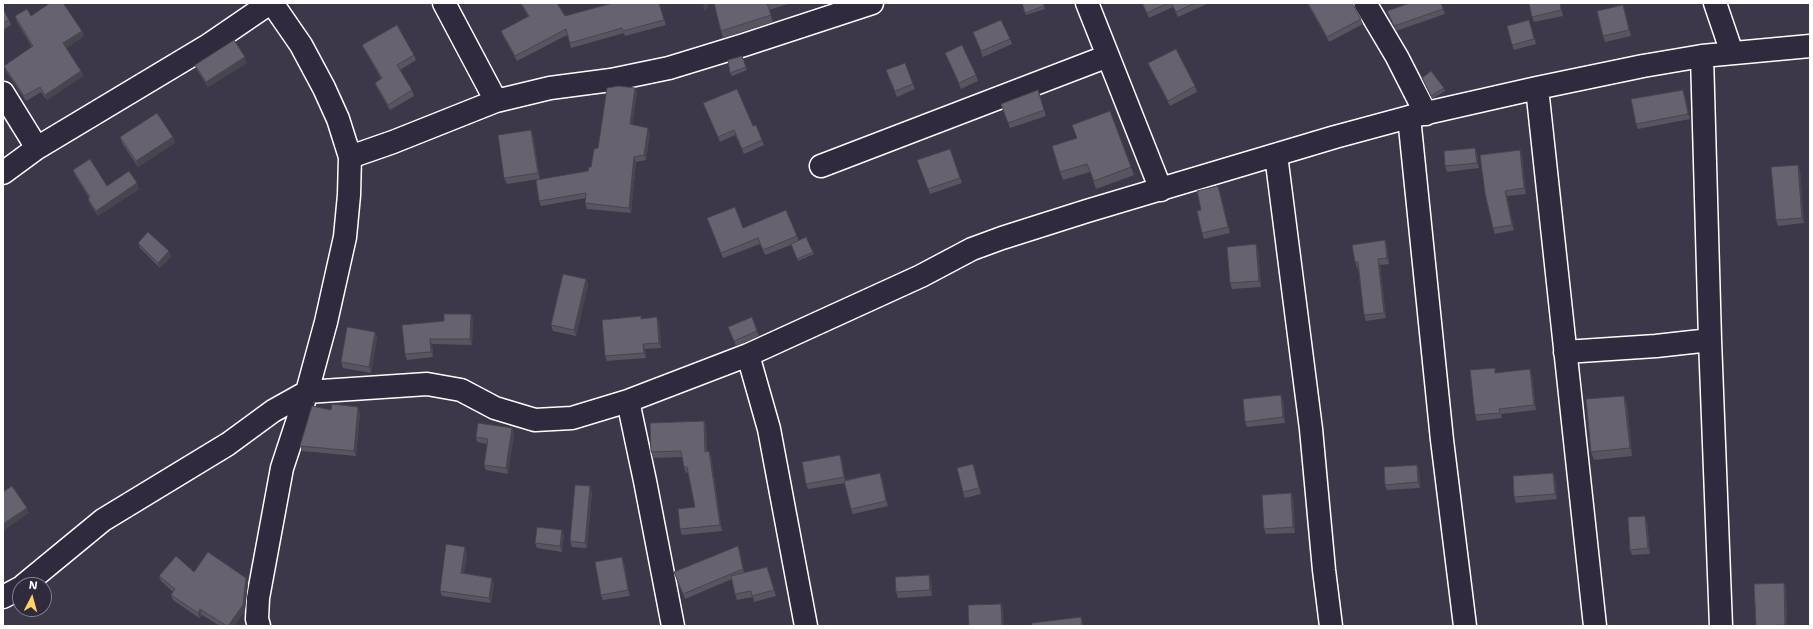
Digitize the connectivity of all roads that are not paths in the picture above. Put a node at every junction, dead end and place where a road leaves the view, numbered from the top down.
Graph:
1 (271, 3) edge
2 (444, 3) edge
3 (872, 3) edge
4 (1087, 3) edge
5 (1365, 3) edge
6 (1715, 3) edge
7 (1810, 46) edge
8 (1732, 53) junction
9 (1108, 56) junction
10 (1702, 56) junction
11 (1537, 88) junction
12 (3, 93) edge
13 (496, 101) junction
14 (1418, 116) junction
15 (37, 148) junction
16 (350, 156) junction
17 (1276, 156) junction
18 (820, 166) dead end
19 (3, 173) edge
20 (1161, 190) junction
21 (1710, 340) junction
22 (1564, 352) junction
23 (748, 355) junction
24 (307, 392) junction
25 (628, 401) junction
26 (34, 577) edge
27 (12, 592) edge
28 (3, 597) edge
29 (259, 626) edge
30 (673, 626) edge
31 (806, 626) edge
32 (1331, 626) edge
33 (1465, 626) edge
34 (1594, 626) edge
35 (1721, 626) edge

1 - 15 street
1 - 16 street
2 - 13 street
3 - 13 street
4 - 9 street
5 - 14 street
6 - 8 street
7 - 8 street
8 - 10 street
9 - 18 street
9 - 20 street
10 - 11 street
10 - 21 street
11 - 14 street
11 - 22 street
12 - 15 street
13 - 16 street
14 - 17 street
14 - 33 street
15 - 19 street
16 - 24 street
17 - 20 street
17 - 32 street
20 - 23 street
21 - 22 street
21 - 35 street
22 - 34 street
23 - 25 street
23 - 31 street
24 - 25 street
24 - 26 street
24 - 29 street
25 - 30 street
27 - 28 street

